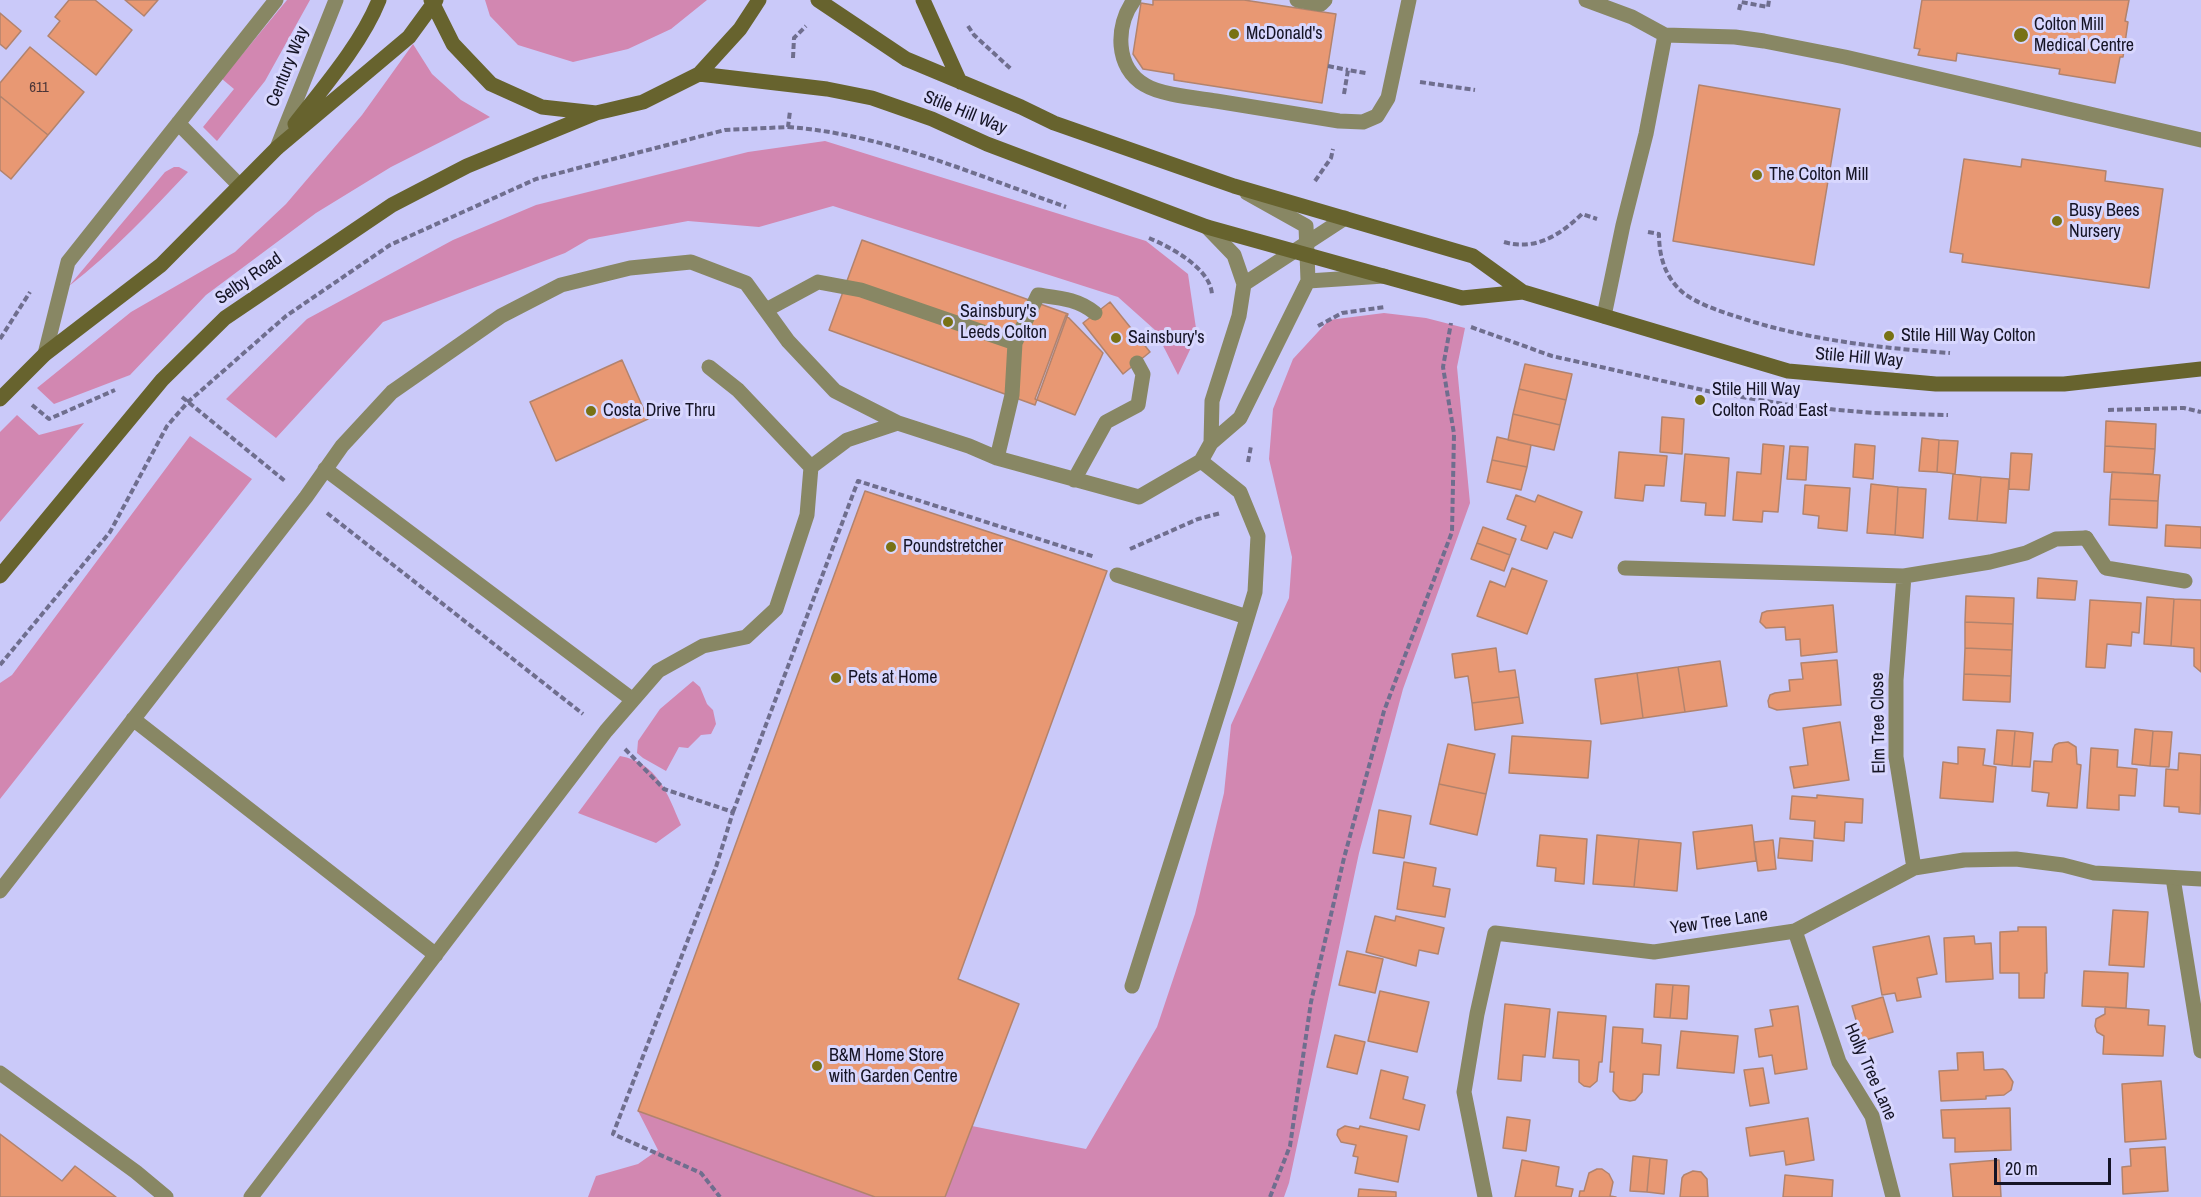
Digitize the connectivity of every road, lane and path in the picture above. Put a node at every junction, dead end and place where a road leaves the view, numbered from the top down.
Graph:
1 (276, 0) edge
2 (336, 0) edge
3 (379, 0) edge
4 (759, 0) edge
5 (923, 0) edge
6 (1134, 0) edge
7 (1297, 0) edge
8 (1325, 0) edge
9 (1409, 0) edge
10 (1586, 0) edge
11 (1769, 0) edge
12 (433, 2) edge
13 (1741, 2) dead end
14 (822, 3) edge
15 (962, 17) dead end
16 (1665, 35) junction
17 (1328, 66) dead end
18 (1348, 70) dead end
19 (1015, 72) dead end
20 (699, 74) junction
21 (960, 82) junction
22 (792, 85) junction
23 (596, 113) junction
24 (178, 123) junction
25 (788, 127) junction
26 (2201, 140) edge
27 (277, 148) junction
28 (1305, 179) dead end
29 (239, 185) junction
30 (1234, 186) junction
31 (1326, 186) dead end
32 (1068, 208) dead end
33 (1345, 218) junction
34 (1623, 225) junction
35 (1207, 227) junction
36 (1142, 235) dead end
37 (1503, 242) dead end
38 (1303, 250) junction
39 (1385, 275) junction
40 (1308, 281) junction
41 (1244, 284) junction
42 (1523, 292) junction
43 (1212, 297) dead end
44 (1385, 307) dead end
45 (766, 310) junction
46 (1095, 313) dead end
47 (1604, 316) junction
48 (1452, 318) dead end
49 (1315, 328) dead end
50 (1015, 343) junction
51 (45, 354) junction
52 (1958, 354) dead end
53 (1137, 363) dead end
54 (709, 367) dead end
55 (2201, 369) edge
56 (162, 380) junction
57 (12, 387) junction
58 (0, 399) edge
59 (188, 402) junction
60 (898, 423) junction
61 (1211, 443) junction
62 (997, 458) junction
63 (1201, 461) junction
64 (811, 467) junction
65 (326, 469) junction
66 (1074, 480) junction
67 (306, 497) junction
68 (1246, 506) junction
69 (1125, 551) dead end
70 (1104, 560) dead end
71 (1625, 568) dead end
72 (1117, 575) dead end
73 (0, 576) edge
74 (1904, 576) junction
75 (2185, 581) dead end
76 (1247, 617) junction
77 (0, 665) edge
78 (633, 700) junction
79 (133, 719) junction
80 (606, 732) junction
81 (733, 812) junction
82 (1914, 868) junction
83 (2173, 878) junction
84 (2201, 879) edge
85 (0, 891) edge
86 (1795, 931) junction
87 (436, 954) junction
88 (1132, 986) dead end
89 (2201, 1051) edge
90 (0, 1072) edge
91 (166, 1197) edge
92 (251, 1197) edge
93 (720, 1197) edge
94 (1270, 1197) edge
95 (1485, 1197) edge
96 (1893, 1197) edge

1 - 24 street
2 - 27 street, Century Way
3 - 27 street
4 - 20 street
5 - 21 street, Stile Hill Way
6 - 9 street
7 - 8 street
10 - 16 street
11 - 13 path
12 - 23 street
12 - 27 street
14 - 21 street, Stile Hill Way
14 - 22 path
15 - 19 path
16 - 26 street
16 - 34 street
17 - 18 path
20 - 22 street, Stile Hill Way
20 - 23 street
21 - 30 street, Stile Hill Way
22 - 25 path
22 - 35 street, Stile Hill Way
23 - 56 street, Selby Road
24 - 29 street
24 - 51 street
25 - 32 path
25 - 59 path
27 - 29 street
28 - 31 path
29 - 51 street
30 - 33 street, Stile Hill Way
30 - 38 street, Stile Hill Way
33 - 38 street
33 - 42 street, Stile Hill Way
34 - 37 path
34 - 47 street
34 - 52 path
35 - 38 street, Stile Hill Way
35 - 41 street, Stile Hill Way
36 - 43 path
38 - 39 street, Stile Hill Way
38 - 40 street, Stile Hill Way
38 - 41 street
39 - 40 street, Stile Hill Way
39 - 42 street, Stile Hill Way
40 - 61 street, Stile Hill Way
41 - 61 street, Stile Hill Way
42 - 47 street, Stile Hill Way
44 - 49 path
45 - 50 street
45 - 60 street
45 - 65 street
46 - 50 street
47 - 55 street, Stile Hill Way
48 - 94 path
50 - 62 street
51 - 57 street
53 - 66 street
54 - 64 street
56 - 57 path
56 - 59 path
56 - 73 street, Selby Road
57 - 58 street
59 - 67 path
59 - 77 path
60 - 62 street
60 - 64 street
61 - 63 street, Stile Hill Way
62 - 66 street
63 - 66 street
63 - 68 street
64 - 78 street
65 - 67 street
65 - 78 street
67 - 79 street
67 - 80 path
68 - 69 path
68 - 76 street
70 - 81 path
71 - 74 street
72 - 76 street
74 - 75 street
74 - 82 street, Elm Tree Close
76 - 88 street
78 - 80 street
79 - 85 street
79 - 87 street
80 - 81 path
80 - 87 street
81 - 93 path
82 - 83 street, Yew Tree Lane
82 - 86 street, Yew Tree Lane
83 - 84 street, Yew Tree Lane
83 - 89 street
86 - 95 street, Yew Tree Lane
86 - 96 street, Holly Tree Lane
87 - 92 street
90 - 91 street

